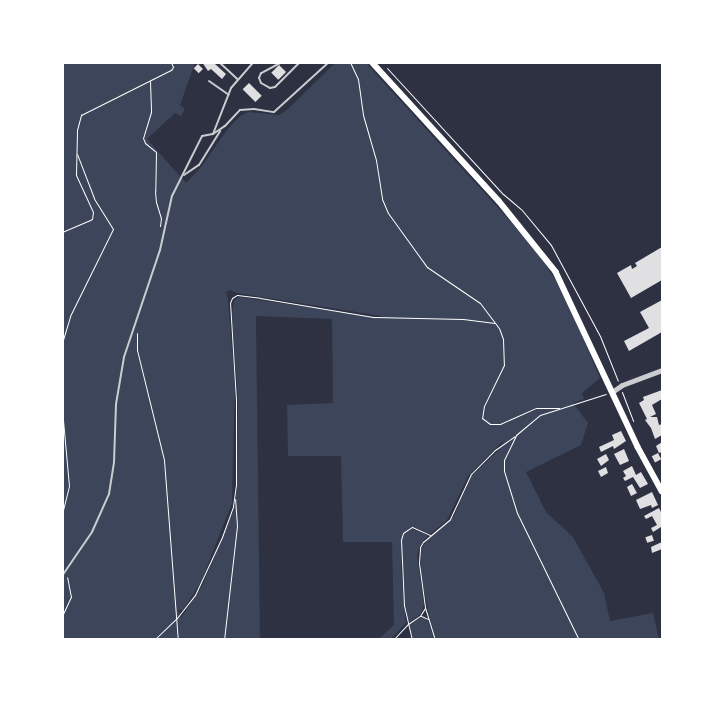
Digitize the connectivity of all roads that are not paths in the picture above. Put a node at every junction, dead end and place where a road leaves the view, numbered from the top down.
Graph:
1 (219, 62) edge
2 (254, 62) edge
3 (282, 62) edge
4 (300, 62) edge
5 (330, 62) edge
6 (372, 62) edge
7 (237, 79) junction
8 (209, 81) dead end
9 (228, 95) junction
10 (221, 129) junction
11 (213, 134) junction
12 (183, 176) junction
13 (662, 370) edge
14 (612, 392) junction
15 (662, 487) edge
16 (62, 576) edge

1 - 7 lane
2 - 7 lane
3 - 4 lane
5 - 10 lane
6 - 14 main road
7 - 9 lane
8 - 9 lane
9 - 11 lane
10 - 11 lane
10 - 12 lane
11 - 12 lane
12 - 16 lane
13 - 14 street
14 - 15 main road

